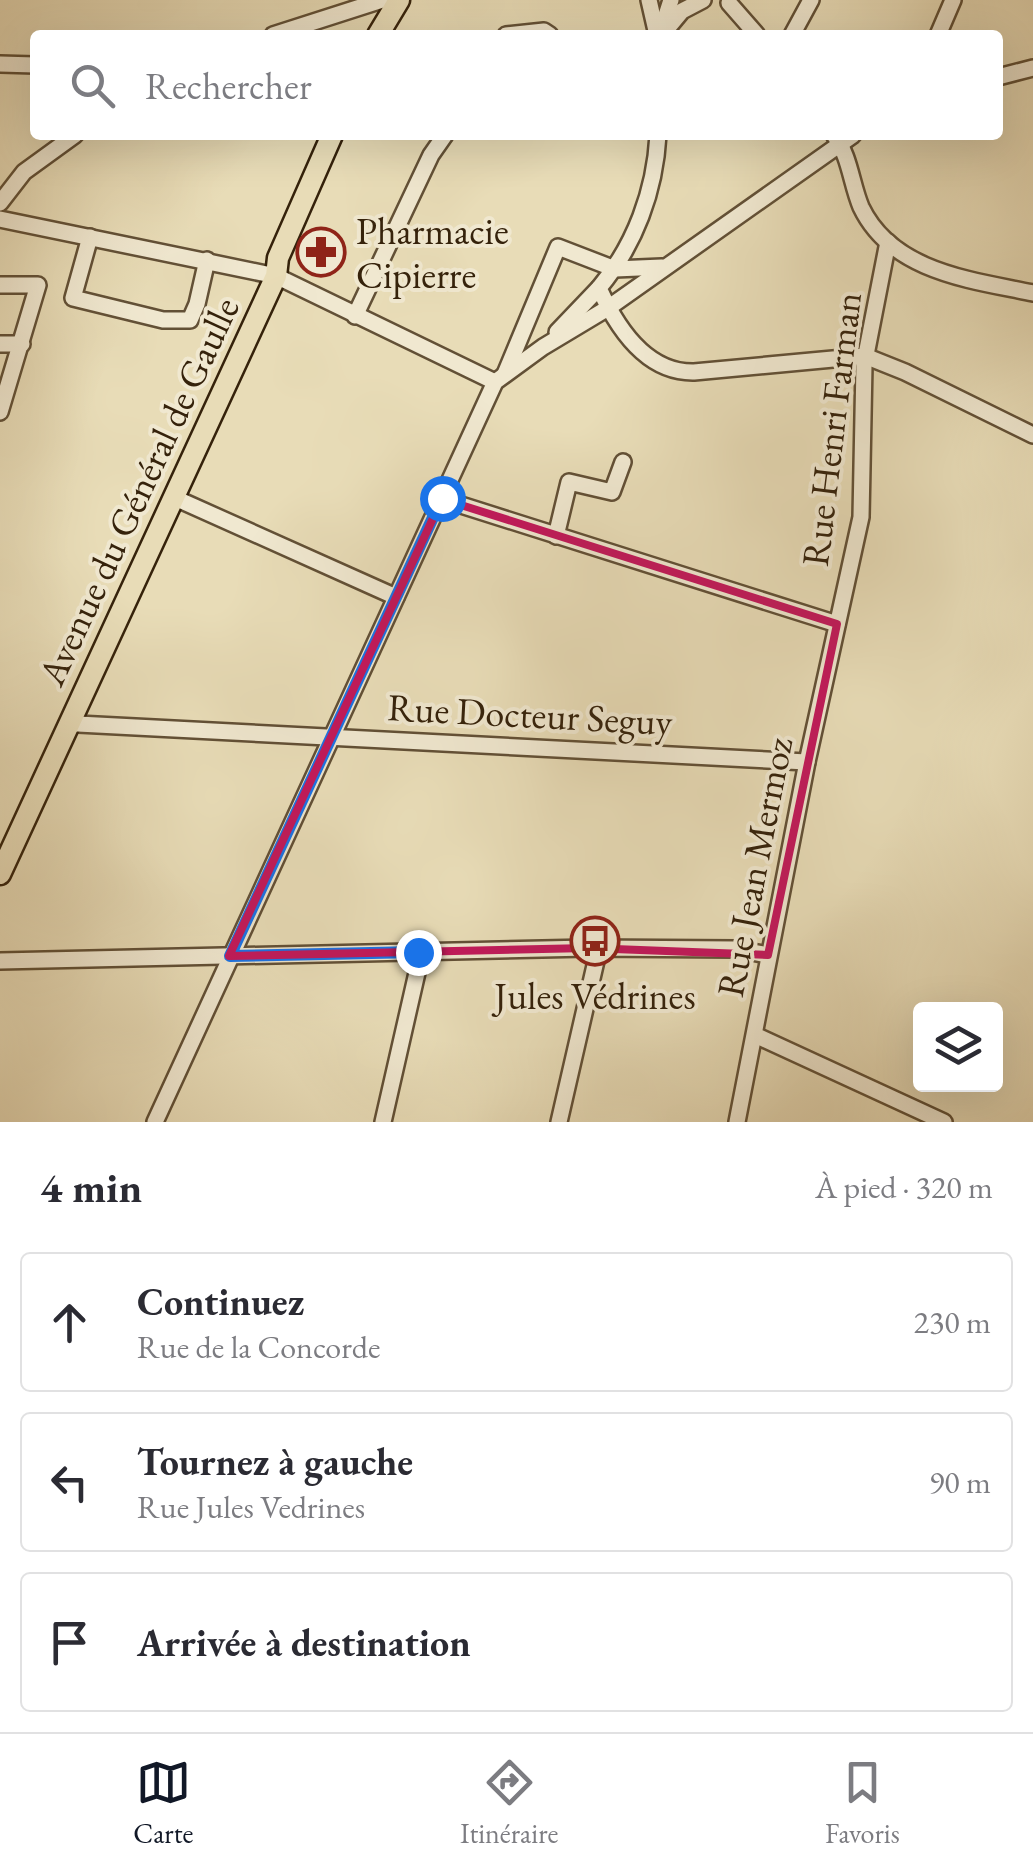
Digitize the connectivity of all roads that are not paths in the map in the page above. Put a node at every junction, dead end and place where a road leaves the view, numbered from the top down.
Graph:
1 (382, 0) edge
2 (402, 0) edge
3 (649, 0) edge
4 (671, 0) edge
5 (703, 0) edge
6 (746, 0) edge
7 (811, 0) edge
8 (954, 0) edge
9 (725, 2) edge
10 (283, 30) edge
11 (381, 30) edge
12 (393, 30) edge
13 (658, 30) edge
14 (662, 30) edge
15 (665, 30) edge
16 (752, 30) edge
17 (795, 30) edge
18 (940, 30) edge
19 (0, 64) edge
20 (30, 65) edge
21 (1033, 68) edge
22 (1003, 76) edge
23 (68, 140) edge
24 (330, 140) edge
25 (344, 140) edge
26 (442, 140) edge
27 (657, 140) edge
28 (840, 140) edge
29 (844, 140) edge
30 (0, 203) edge
31 (0, 219) edge
32 (90, 237) junction
33 (888, 242) junction
34 (206, 260) junction
35 (664, 266) junction
36 (615, 270) junction
37 (276, 276) junction
38 (0, 285) edge
39 (599, 288) junction
40 (1033, 294) edge
41 (608, 308) junction
42 (355, 316) junction
43 (0, 344) edge
44 (22, 344) junction
45 (543, 347) junction
46 (865, 356) junction
47 (500, 378) junction
48 (6, 381) edge
49 (0, 412) edge
50 (1033, 435) edge
51 (623, 462) dead end
52 (175, 498) junction
53 (442, 498) junction
54 (556, 536) junction
55 (396, 597) junction
56 (837, 624) junction
57 (71, 721) junction
58 (330, 736) junction
59 (807, 762) junction
60 (0, 874) edge
61 (599, 948) junction
62 (418, 952) junction
63 (768, 954) junction
64 (230, 956) junction
65 (0, 962) edge
66 (755, 1035) junction
67 (155, 1122) edge
68 (383, 1122) edge
69 (560, 1122) edge
70 (737, 1122) edge
71 (944, 1122) edge

1 - 10 street
2 - 11 main road
2 - 12 main road
3 - 13 street
4 - 14 street
5 - 15 street
6 - 9 street
7 - 17 street
8 - 18 street
9 - 16 street
19 - 20 street
21 - 22 street
23 - 30 street
24 - 37 main road, Avenue du Général de Gaulle
25 - 37 main road
26 - 42 street
27 - 36 street
28 - 35 street
29 - 33 street, Rue Henri Farman
31 - 32 street
32 - 34 street
32 - 34 street
33 - 40 street
33 - 46 street, Rue Henri Farman
34 - 37 street
35 - 36 street
35 - 41 street
36 - 39 street
36 - 47 street
37 - 42 street
37 - 52 main road, Avenue du Général de Gaulle
38 - 44 street
39 - 41 street
39 - 45 street
41 - 45 street
41 - 46 street
42 - 47 street
43 - 44 street
44 - 48 street
45 - 47 street
46 - 50 street
46 - 56 street, Rue Henri Farman
47 - 53 street
48 - 49 street
51 - 54 street
52 - 55 street
52 - 57 main road, Avenue du Général de Gaulle
53 - 54 street
53 - 55 street
54 - 56 street
55 - 58 street
56 - 59 street, Rue Jean Mermoz
57 - 58 street, Rue Docteur Seguy
57 - 60 main road, Avenue du Général de Gaulle
58 - 59 street, Rue Docteur Seguy
58 - 64 street
59 - 63 street, Rue Jean Mermoz
61 - 62 street
61 - 63 street
61 - 69 street
62 - 64 street
62 - 68 street
63 - 66 street, Rue Jean Mermoz
64 - 65 street
64 - 67 street
66 - 70 street, Rue Jean Mermoz
66 - 71 street

